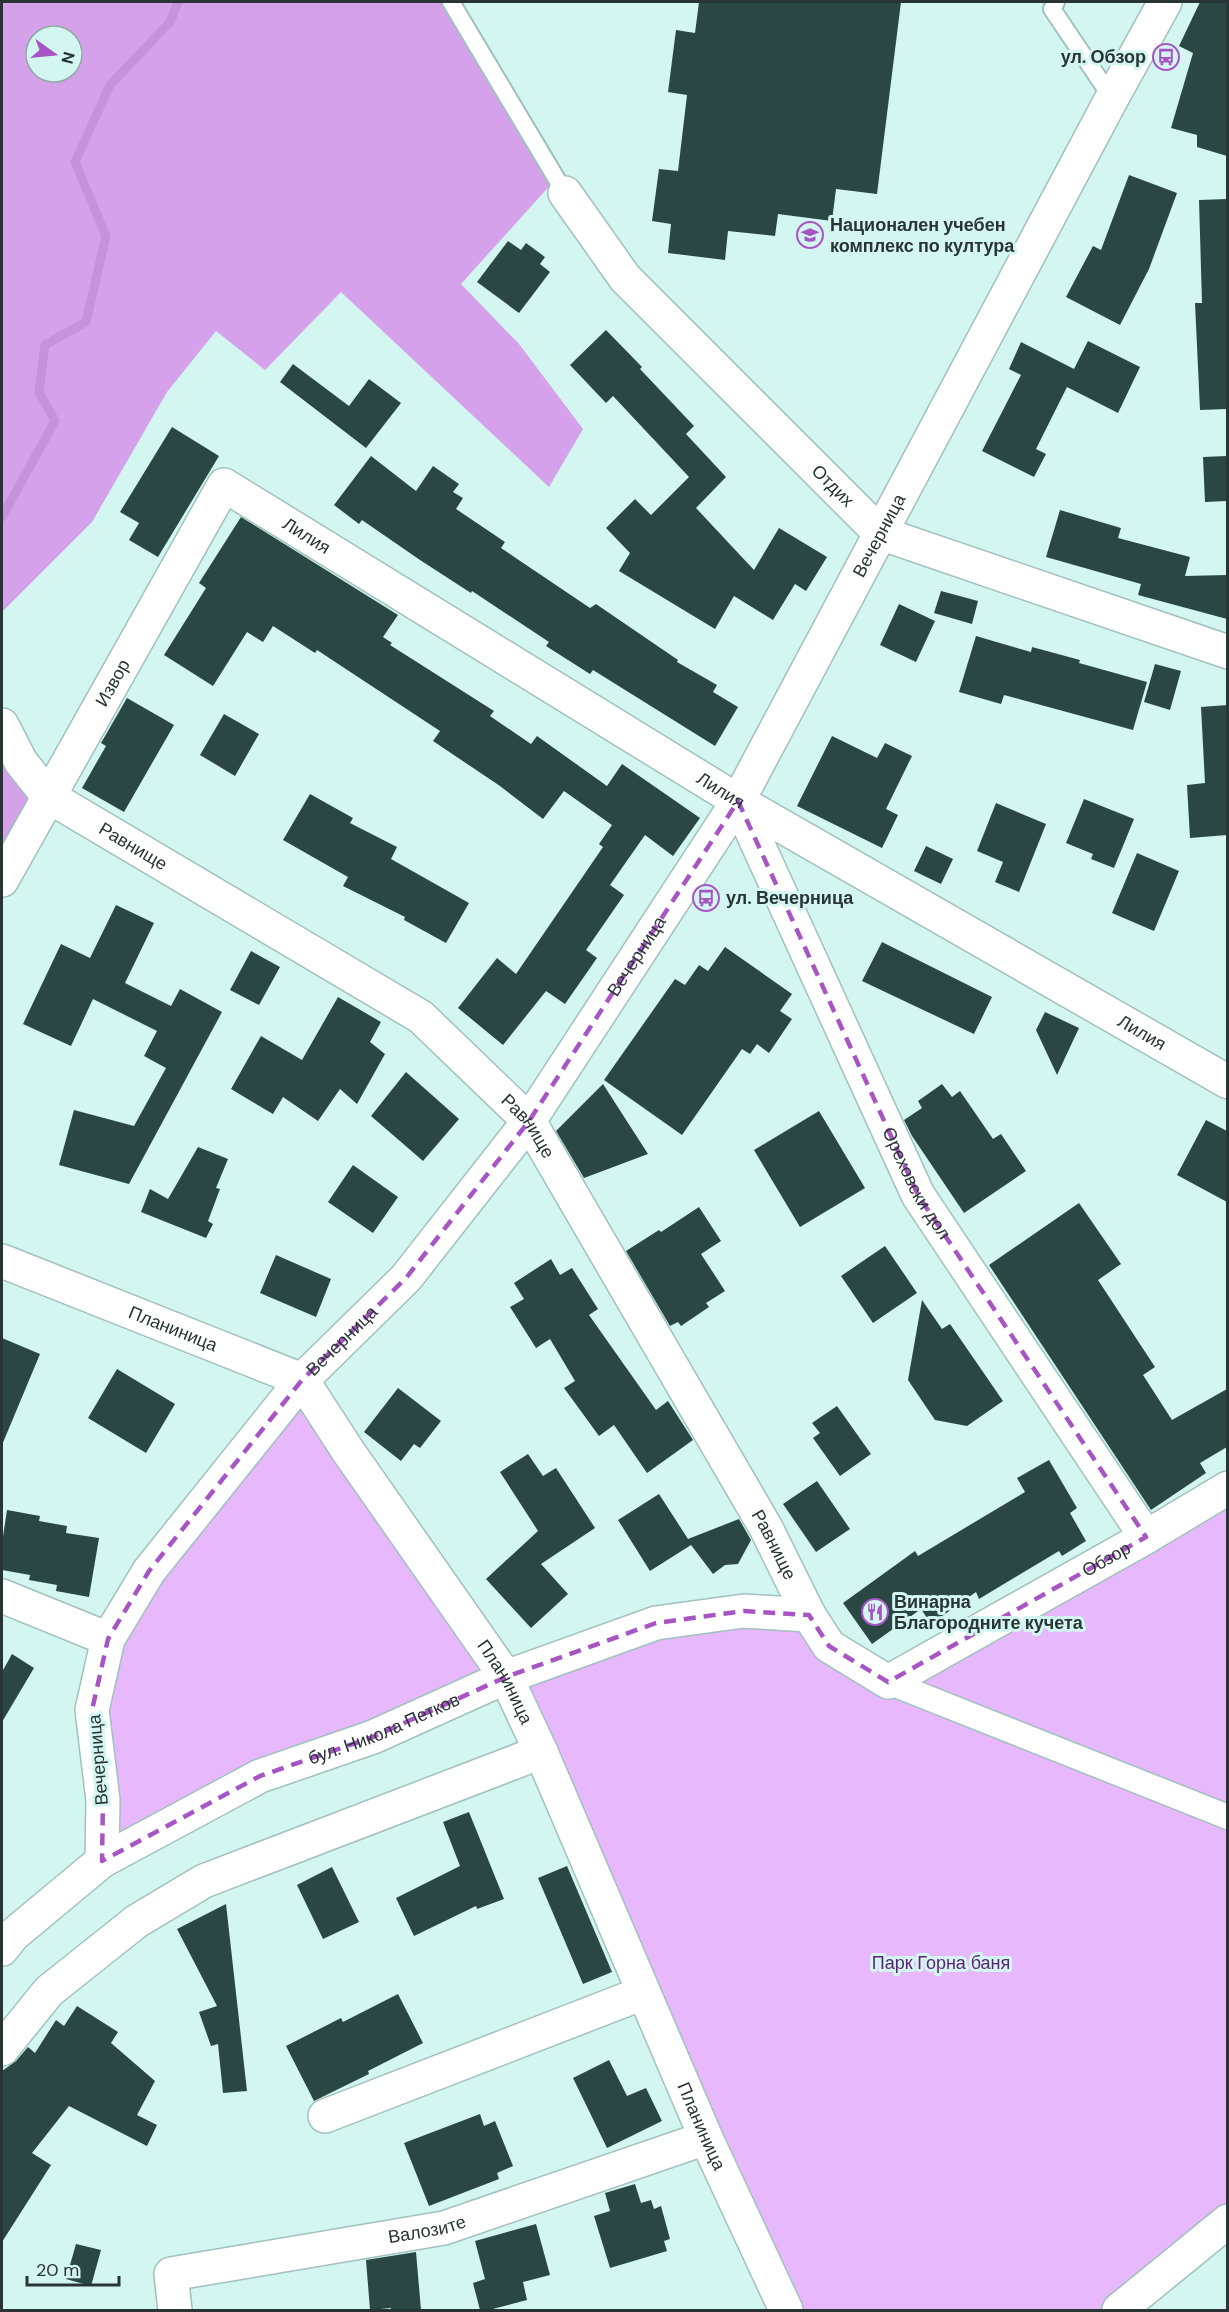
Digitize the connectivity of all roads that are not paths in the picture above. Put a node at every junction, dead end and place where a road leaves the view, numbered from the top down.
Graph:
1 (451, 2) edge
2 (1056, 2) edge
3 (1165, 2) edge
4 (1112, 98) junction
5 (565, 193) joint
6 (224, 485) joint
7 (879, 533) junction
8 (1227, 652) edge
9 (2, 725) edge
10 (48, 795) junction
11 (738, 801) junction
12 (2, 879) edge
13 (1227, 1082) edge
14 (529, 1121) junction
15 (2, 1261) edge
16 (302, 1380) junction
17 (1227, 1488) edge
18 (1146, 1537) junction
19 (2, 1596) edge
20 (809, 1615) junction
21 (108, 1639) junction
22 (506, 1677) junction
23 (888, 1682) junction
24 (541, 1752) junction
25 (1227, 1817) edge
26 (102, 1861) junction
27 (2, 1948) edge
28 (643, 1993) junction
29 (2, 2049) edge
30 (325, 2116) dead end
31 (706, 2138) junction
32 (1227, 2221) edge
33 (175, 2310) edge
34 (786, 2310) edge
35 (1119, 2310) edge

1 - 5 lane
2 - 4 lane
3 - 4 street, Вечерница
4 - 7 street, Вечерница
5 - 7 street, Отдих
6 - 10 street, Извор
6 - 11 street, Лилия
7 - 8 street, Отдих
7 - 11 street, Вечерница
9 - 10 street, Равнище
10 - 12 street, Извор
10 - 14 street, Равнище
11 - 13 street, Лилия
11 - 14 street, Вечерница
11 - 18 street, Ореховски дол
14 - 16 street, Вечерница
14 - 20 street, Равнище
15 - 16 street, Планиница
16 - 21 street, Вечерница
16 - 22 street, Планиница
17 - 18 street, Обзор
18 - 23 street, Обзор
19 - 21 street
20 - 22 street, бул. Никола Петков
20 - 23 street, Равнище
21 - 26 street, Вечерница
22 - 24 street, Планиница
22 - 26 street, бул. Никола Петков
23 - 25 street
24 - 28 street, Планиница
24 - 29 street
26 - 27 street, бул. Никола Петков
28 - 30 street
28 - 31 street, Планиница
31 - 33 street, Валозите
31 - 34 street, Планиница
32 - 35 street

